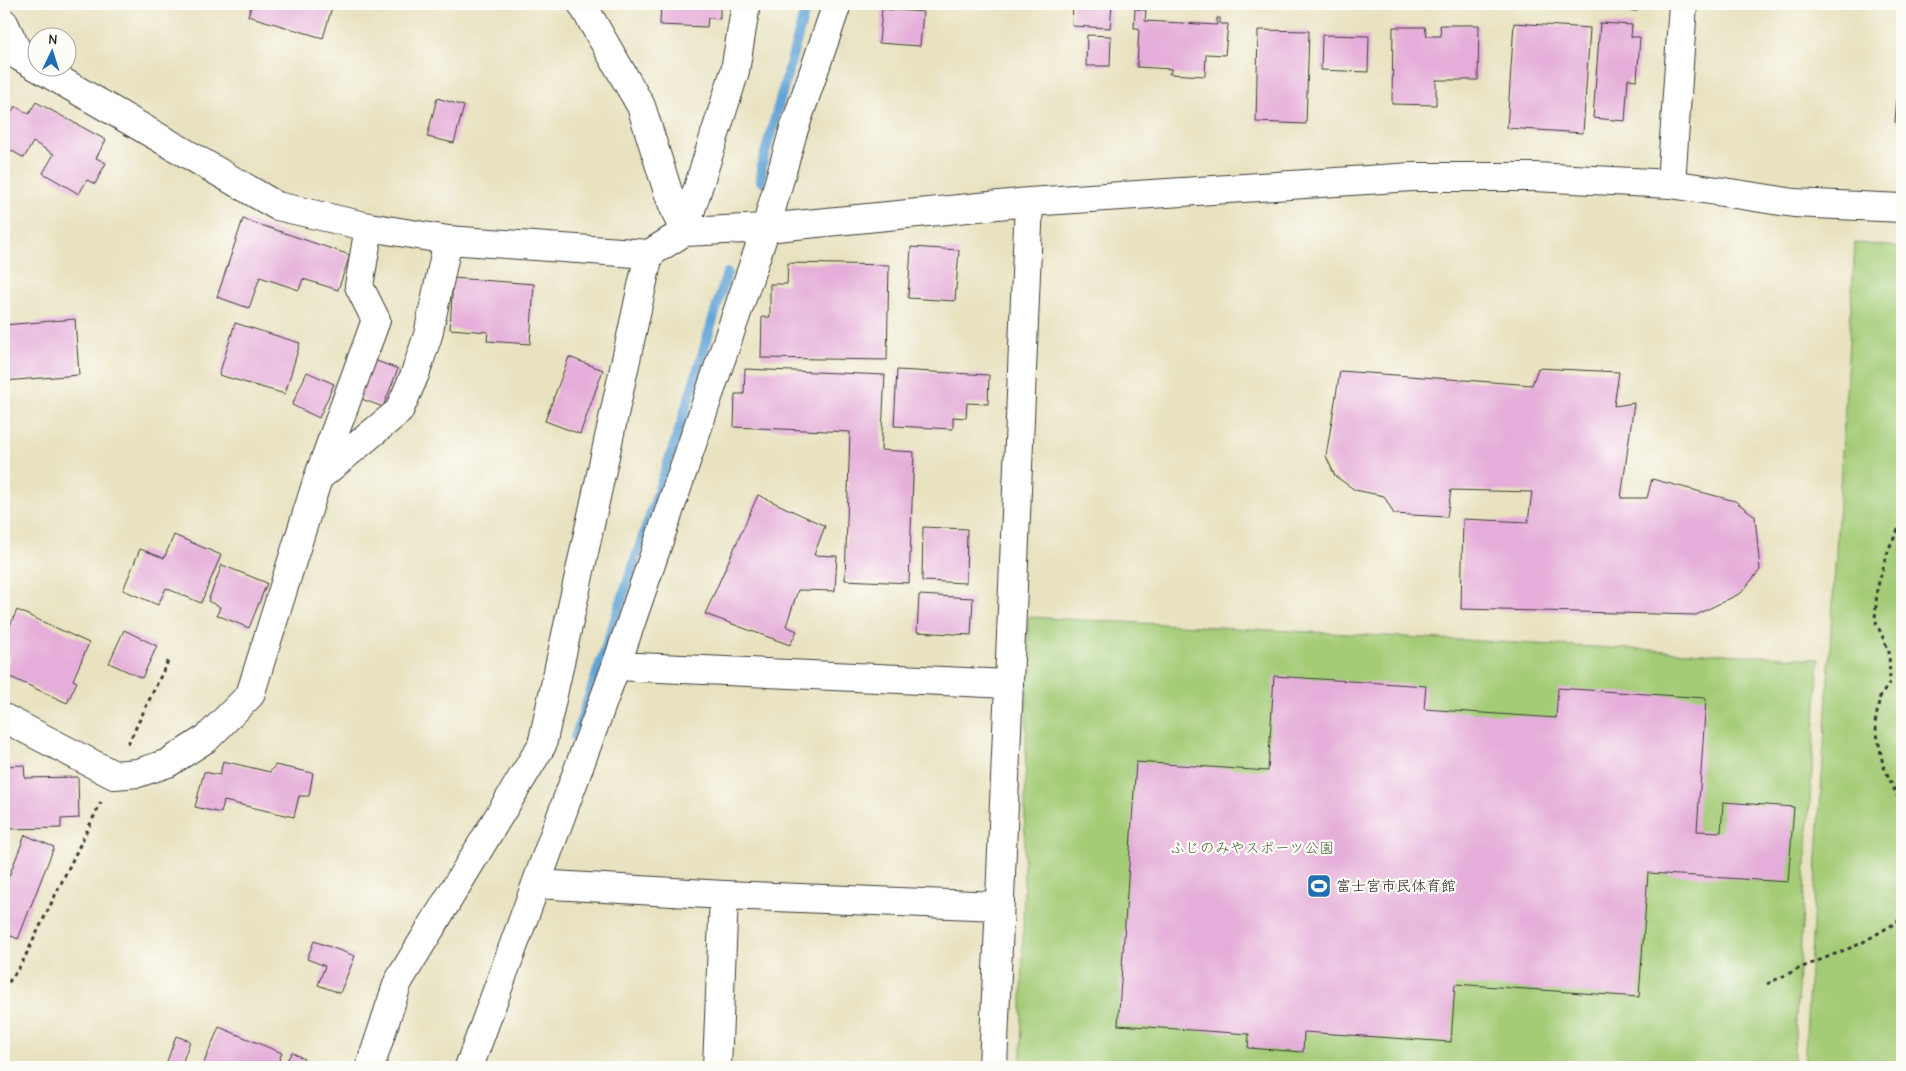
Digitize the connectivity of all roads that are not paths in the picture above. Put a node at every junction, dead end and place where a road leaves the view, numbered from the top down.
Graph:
1 (582, 4) edge
2 (746, 4) edge
3 (837, 4) edge
4 (1683, 4) edge
5 (4, 23) edge
6 (1671, 184) junction
7 (1028, 202) junction
8 (1902, 208) edge
9 (369, 227) junction
10 (766, 228) junction
11 (684, 232) junction
12 (448, 240) junction
13 (650, 254) junction
14 (318, 478) junction
15 (616, 666) junction
16 (1009, 684) junction
17 (4, 718) edge
18 (536, 884) junction
19 (724, 895) junction
20 (1000, 906) junction
21 (370, 1067) edge
22 (469, 1067) edge
23 (716, 1067) edge
24 (993, 1067) edge

1 - 11 street
2 - 11 street
3 - 10 street
4 - 6 street
5 - 9 street
6 - 7 street
6 - 8 street
7 - 10 street
7 - 16 street
9 - 12 street
9 - 14 street
10 - 11 street
10 - 15 street
11 - 13 street
12 - 13 street
12 - 14 street
13 - 21 street
14 - 17 street
15 - 16 street
15 - 18 street
16 - 20 street
18 - 19 street
18 - 22 street
19 - 20 street
19 - 23 street
20 - 24 street

